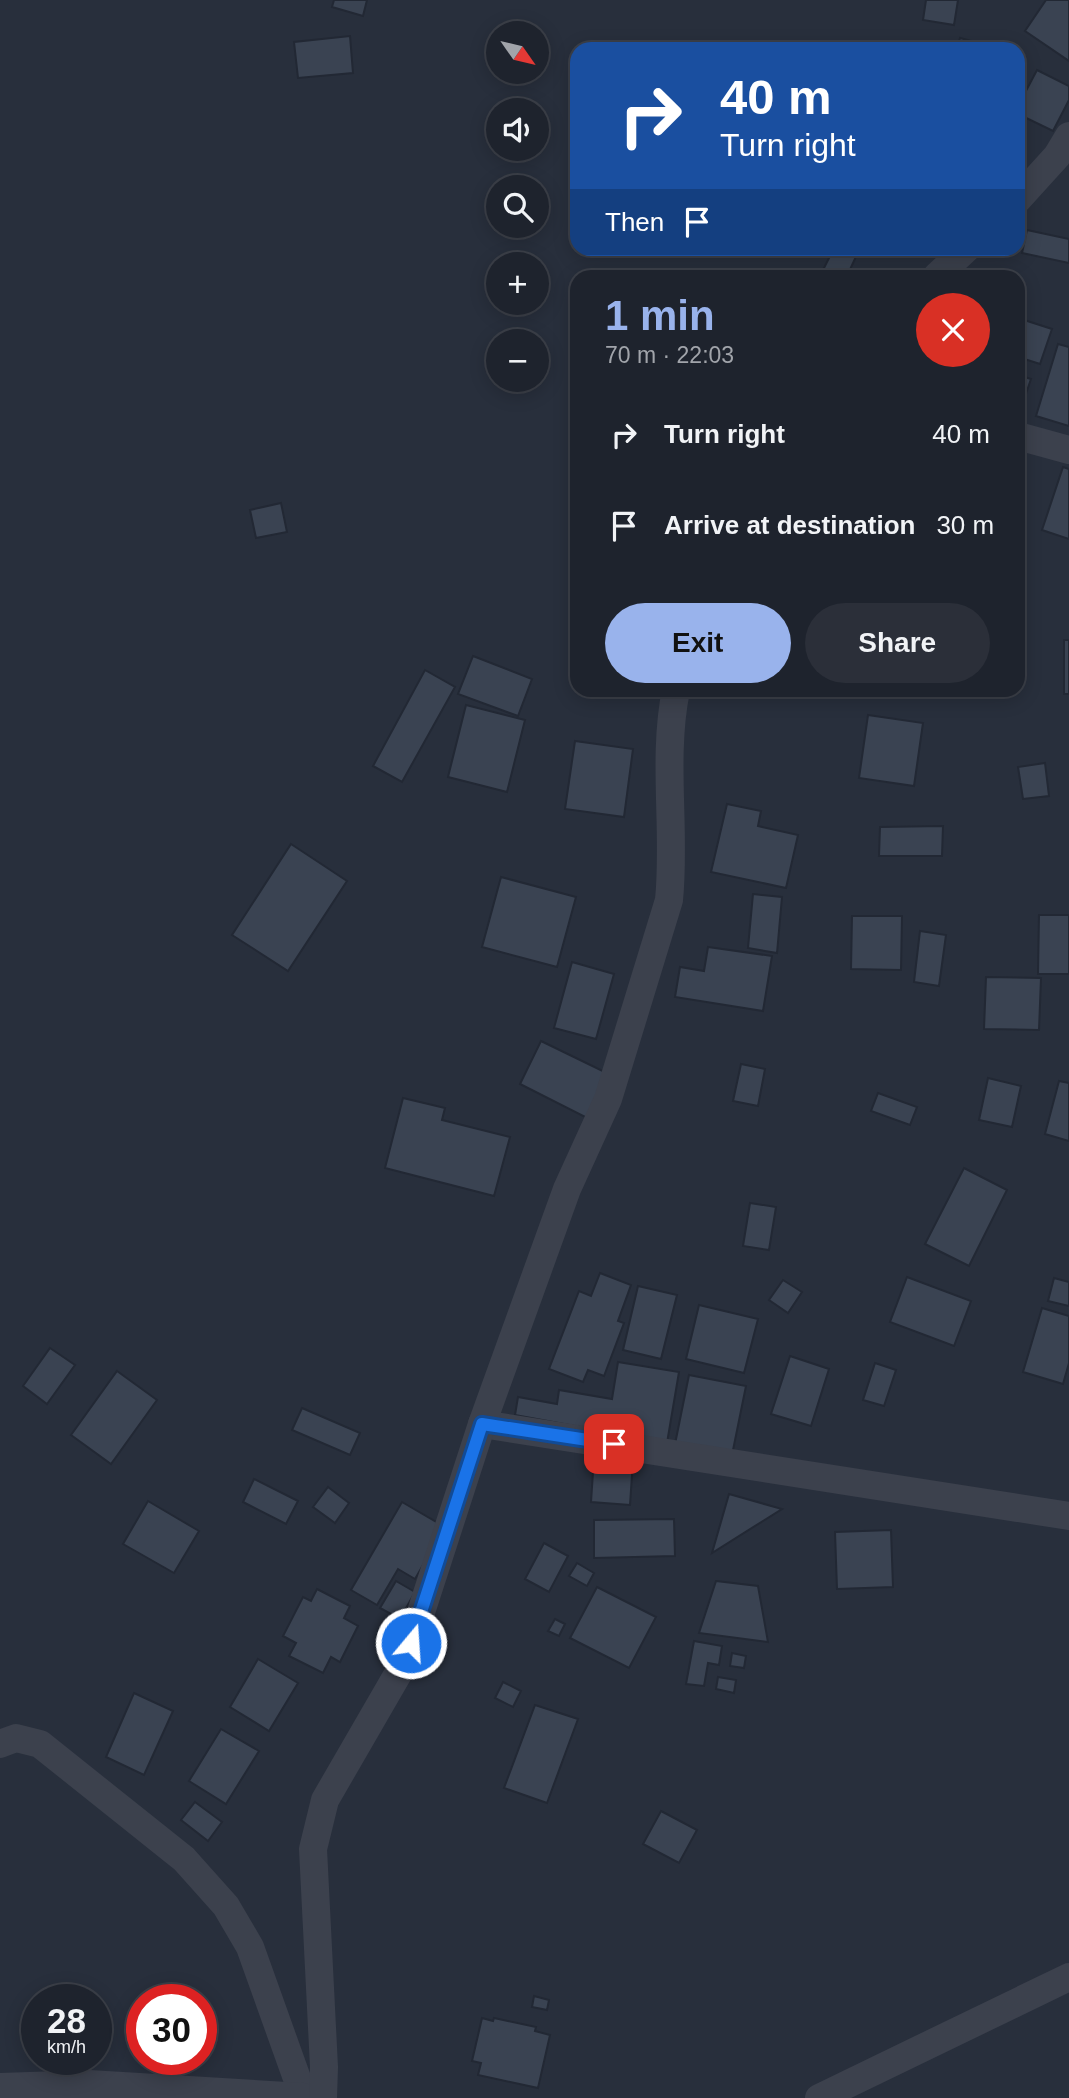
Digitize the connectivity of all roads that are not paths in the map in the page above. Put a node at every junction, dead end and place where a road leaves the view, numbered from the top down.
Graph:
1 (1069, 136) edge
2 (1025, 191) edge
3 (958, 256) edge
4 (943, 270) edge
5 (1025, 438) edge
6 (1069, 450) edge
7 (675, 697) edge
8 (482, 1424) junction
9 (1069, 1516) edge
10 (0, 1744) edge
11 (1069, 1977) edge
12 (0, 2087) edge
13 (310, 2098) edge
14 (819, 2098) edge

1 - 2 street
3 - 4 street
5 - 6 street
7 - 8 street
8 - 9 street
8 - 13 street
10 - 13 street
11 - 14 street
12 - 13 street

